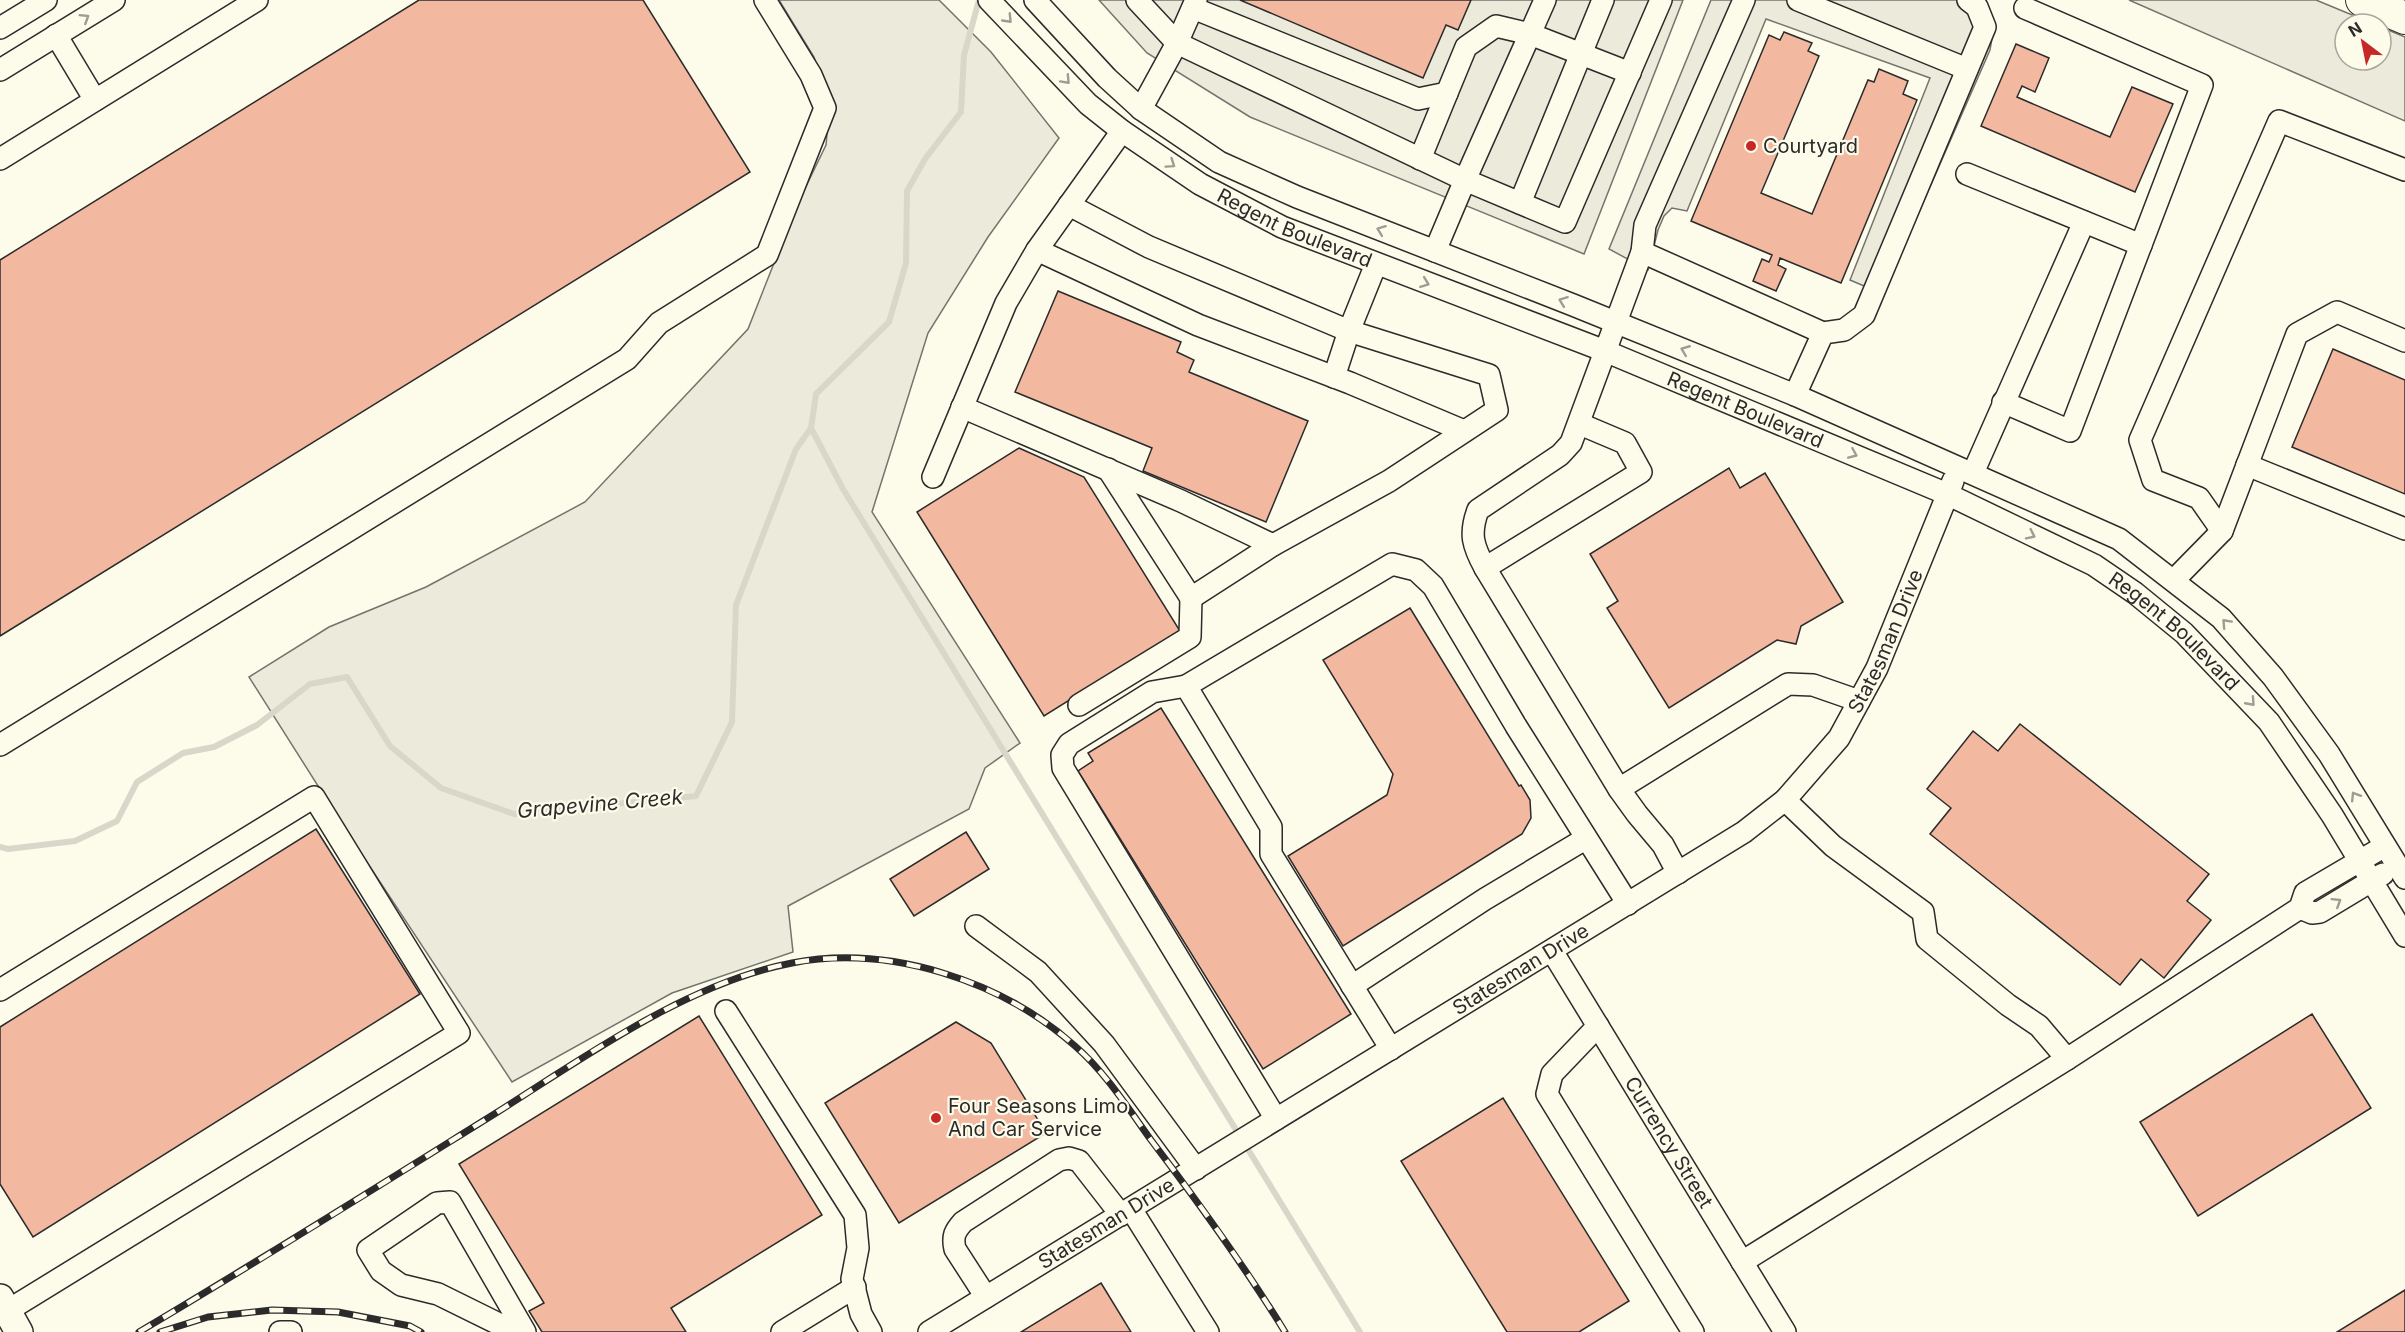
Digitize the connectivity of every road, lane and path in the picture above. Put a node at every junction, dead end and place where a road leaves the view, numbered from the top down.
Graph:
1 (114, 0) edge
2 (256, 0) edge
3 (765, 0) edge
4 (989, 0) edge
5 (1035, 0) edge
6 (1137, 0) edge
7 (1545, 0) edge
8 (1603, 0) edge
9 (1661, 0) edge
10 (1744, 0) edge
11 (1798, 0) edge
12 (1968, 0) edge
13 (2362, 0) edge
14 (39, 2) edge
15 (1195, 4) edge
16 (2025, 8) dead end
17 (2405, 18) edge
18 (0, 28) edge
19 (1530, 34) junction
20 (56, 35) junction
21 (1177, 43) junction
22 (1580, 54) junction
23 (1967, 69) junction
24 (0, 70) edge
25 (1630, 73) junction
26 (1447, 93) junction
27 (95, 100) junction
28 (1141, 109) junction
29 (1122, 131) junction
30 (0, 159) edge
31 (1420, 159) junction
32 (2405, 170) edge
33 (1967, 174) dead end
34 (1465, 180) junction
35 (1520, 203) junction
36 (1069, 205) junction
37 (2084, 222) junction
38 (2141, 245) junction
39 (1037, 250) junction
40 (1435, 251) junction
41 (1642, 252) junction
42 (1376, 264) junction
43 (1617, 323) junction
44 (1349, 331) junction
45 (1823, 333) junction
46 (2405, 341) edge
47 (1605, 351) junction
48 (1334, 377) junction
49 (1795, 395) junction
50 (2003, 402) junction
51 (962, 407) junction
52 (1580, 424) junction
53 (1464, 431) junction
54 (2247, 465) junction
55 (1108, 470) junction
56 (1967, 470) junction
57 (933, 477) dead end
58 (1947, 494) junction
59 (2405, 529) edge
60 (2222, 531) junction
61 (1272, 545) junction
62 (1485, 568) junction
63 (2174, 580) junction
64 (1191, 598) junction
65 (1186, 686) junction
66 (1859, 701) junction
67 (1079, 705) dead end
68 (0, 745) edge
69 (1619, 789) junction
70 (1785, 800) junction
71 (1585, 839) junction
72 (2359, 860) junction
73 (2398, 860) edge
74 (1678, 873) junction
75 (2371, 880) junction
76 (1628, 904) junction
77 (2300, 908) junction
78 (976, 926) dead end
79 (2405, 936) edge
80 (1552, 951) junction
81 (1352, 986) junction
82 (0, 990) edge
83 (726, 1011) dead end
84 (1598, 1026) junction
85 (1392, 1049) junction
86 (2067, 1059) junction
87 (1276, 1119) junction
88 (1201, 1166) junction
89 (1126, 1212) junction
90 (1742, 1262) junction
91 (855, 1287) junction
92 (986, 1297) junction
93 (9, 1314) edge
94 (280, 1332) edge
95 (291, 1332) edge
96 (515, 1332) edge
97 (525, 1332) edge
98 (782, 1332) edge
99 (871, 1332) edge
100 (929, 1332) edge
101 (1208, 1332) edge
102 (1693, 1332) edge
103 (1785, 1332) edge

20 -> 1 street
2 - 27 street
3 - 68 street
4 -> 29 street, Regent Boulevard
5 - 28 street, Regent Boulevard
6 - 21 street
7 - 19 street
8 - 22 street
9 - 25 street
10 - 41 street
11 - 23 street
12 - 23 street
13 - 17 highway
14 - 18 street
15 - 21 street
15 - 26 street
16 - 38 street
19 - 22 street
19 - 26 street
19 - 34 street
20 - 24 street
20 - 27 street
21 - 28 street
21 - 31 street
22 - 25 street
22 - 35 street
23 - 45 street
25 - 35 street
26 - 31 street
27 - 30 street
40 -> 28 street, Regent Boulevard
29 - 36 street
29 -> 42 street, Regent Boulevard
31 - 34 street
32 - 60 street
33 - 37 street
34 - 35 street
34 - 40 street
36 - 39 street
36 - 44 street
37 - 38 street
37 - 50 street, Statesman Drive
38 - 50 street
39 - 48 street
39 - 51 street
43 -> 40 street, Regent Boulevard
41 - 43 street
41 - 45 street
42 - 44 street
42 -> 47 street, Regent Boulevard
43 - 47 street
49 -> 43 street, Regent Boulevard
44 - 48 street
44 - 53 street
45 - 49 street
46 - 54 street
47 - 52 street
47 -> 58 street, Regent Boulevard
48 - 53 street
49 - 56 street, Regent Boulevard
50 - 56 street, Statesman Drive
51 - 55 street
51 - 57 street
52 - 62 street
52 - 62 street
53 - 61 street
54 - 59 street
54 - 60 street
55 - 61 street
55 - 64 street
56 - 58 street, Statesman Drive
56 - 63 street, Regent Boulevard
58 - 66 street, Statesman Drive
58 -> 72 street, Regent Boulevard
60 - 63 street
61 - 64 street
62 - 69 street
73 -> 63 street, Regent Boulevard
64 - 67 street
65 - 71 street
65 - 81 street
65 - 87 street
66 - 69 street
66 - 70 street, Statesman Drive
69 - 74 street
70 - 74 street, Statesman Drive
70 - 86 street
71 - 76 street
71 - 81 street
72 - 73 street
72 - 75 street, Regent Boulevard
72 - 77 street
73 - 75 street
74 - 76 street, Statesman Drive
77 -> 75 street
75 - 79 street, Regent Boulevard
76 - 80 street, Statesman Drive
77 - 86 street
78 - 88 street
80 - 84 street, Currency Street
80 - 85 street, Statesman Drive
81 - 85 street
82 - 93 street
83 - 91 street
84 - 90 street, Currency Street
84 - 102 street
85 - 87 street, Statesman Drive
86 - 90 street
87 - 88 street, Statesman Drive
88 - 89 street, Statesman Drive
89 - 92 street, Statesman Drive
89 - 92 street
89 - 101 street
90 - 103 street, Currency Street
91 - 98 street
91 - 99 street
92 - 100 street, Statesman Drive
94 - 95 street
96 - 97 street

